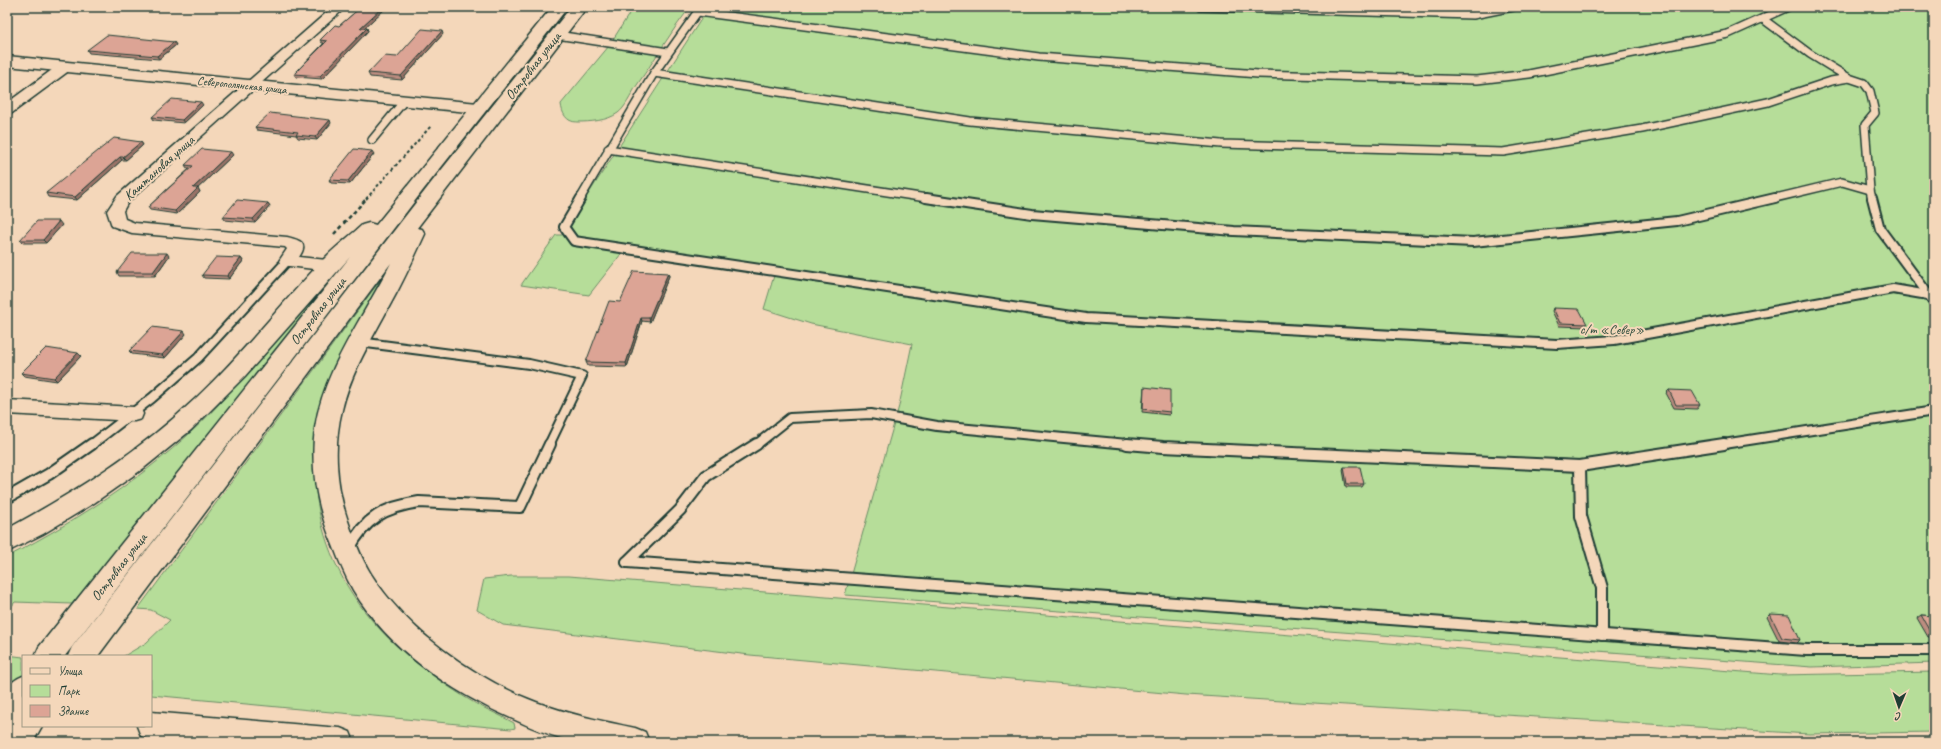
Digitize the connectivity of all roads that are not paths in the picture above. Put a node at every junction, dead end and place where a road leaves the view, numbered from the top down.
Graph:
1 (340, 7) edge
2 (560, 7) edge
3 (579, 7) edge
4 (1201, 7) edge
5 (1513, 7) edge
6 (1788, 7) edge
7 (700, 10) edge
8 (1763, 18) junction
9 (557, 35) junction
10 (668, 52) junction
11 (7, 61) edge
12 (65, 67) junction
13 (654, 73) junction
14 (1850, 78) junction
15 (251, 86) junction
16 (404, 101) junction
17 (478, 108) junction
18 (7, 110) edge
19 (372, 140) dead end
20 (608, 149) junction
21 (428, 186) junction
22 (1870, 190) junction
23 (287, 261) junction
24 (330, 265) junction
25 (1931, 294) edge
26 (1934, 302) edge
27 (358, 342) junction
28 (7, 407) edge
29 (1934, 411) edge
30 (134, 414) junction
31 (1580, 466) junction
32 (7, 498) edge
33 (7, 541) edge
34 (347, 552) junction
35 (1602, 635) junction
36 (1934, 650) edge
37 (49, 655) edge
38 (83, 655) edge
39 (22, 690) edge
40 (7, 709) edge
41 (7, 712) edge
42 (22, 714) edge
43 (152, 726) edge
44 (27, 727) edge
45 (16, 742) edge
46 (340, 742) edge
47 (635, 742) edge

1 - 15 street, Каштановая улица
2 - 17 main road, Островная улица
3 - 9 main road, Островная улица
4 - 5 lane
6 - 8 lane
7 - 8 lane
7 - 10 lane
8 - 14 lane
9 - 10 lane
9 - 21 main road, Островная улица
10 - 13 lane
11 - 12 main road, Северополянская улица
12 - 15 main road, Северополянская улица
12 - 18 street
13 - 14 lane
13 - 20 lane
14 - 22 lane
15 - 16 main road, Северополянская улица
15 - 23 street, Каштановая улица
16 - 17 main road, Северополянская улица
16 - 19 lane
17 - 21 main road, Островная улица
20 - 22 lane
20 - 25 lane
21 - 24 main road
21 - 27 main road
21 - 37 main road, Островная улица
21 - 38 main road, Островная улица
22 - 25 lane
23 - 24 street
23 - 30 lane
24 - 33 main road
25 - 26 lane
27 - 34 main road
27 - 34 lane
28 - 30 street
29 - 31 lane
30 - 32 lane
31 - 35 lane
31 - 35 lane
34 - 47 main road
35 - 36 lane
39 - 40 main road
41 - 42 main road
43 - 46 main road
44 - 45 main road

